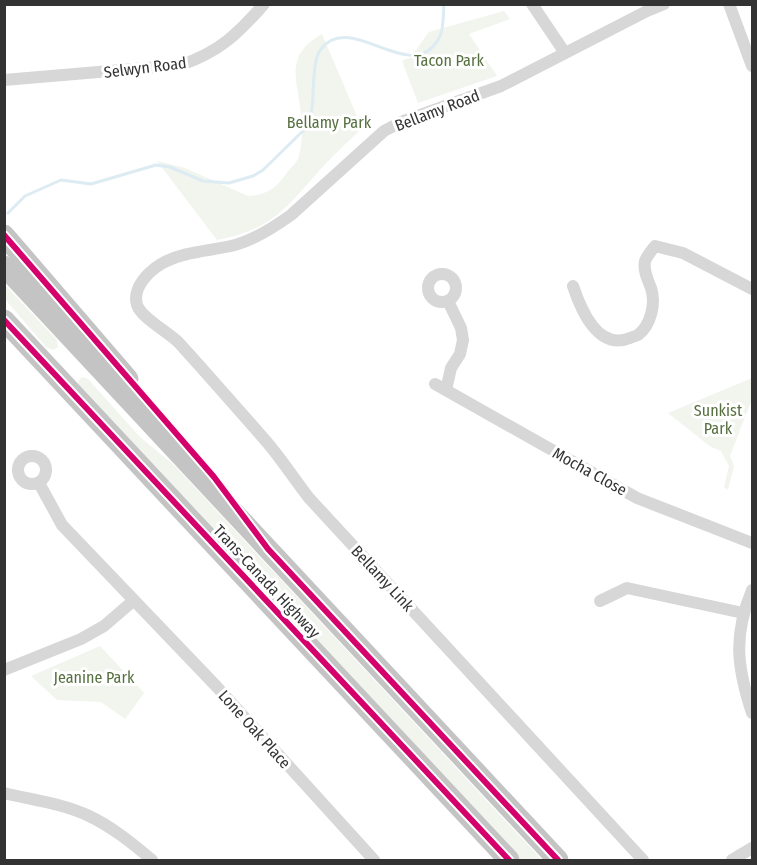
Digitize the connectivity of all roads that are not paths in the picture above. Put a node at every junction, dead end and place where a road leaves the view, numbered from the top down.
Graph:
1 (264, 4) edge
2 (532, 4) edge
3 (664, 4) edge
4 (729, 4) edge
5 (565, 53) junction
6 (753, 66) edge
7 (4, 80) edge
8 (4, 235) edge
9 (4, 266) edge
10 (573, 286) dead end
11 (753, 289) edge
12 (137, 291) joint
13 (448, 301) dead end
14 (4, 320) edge
15 (39, 483) dead end
16 (753, 543) edge
17 (268, 549) junction
18 (753, 590) edge
19 (133, 601) junction
20 (600, 601) dead end
21 (743, 613) junction
22 (4, 670) edge
23 (753, 713) edge
24 (4, 794) edge
25 (753, 848) edge
26 (152, 861) edge
27 (374, 861) edge
28 (509, 861) edge
29 (558, 861) edge
30 (643, 861) edge
31 (732, 861) edge

1 - 7 street, Selwyn Road
2 - 5 street
3 - 5 street, Bellamy Road
4 - 6 street
5 - 12 street, Bellamy Road
8 - 17 highway
9 - 17 highway, Trans-Canada Highway
10 - 11 street
12 - 30 street, Bellamy Link
13 - 16 street, Mocha Close
14 - 28 highway, Trans-Canada Highway
15 - 19 street, Lone Oak Place
17 - 29 highway, Trans-Canada Highway
18 - 21 street
19 - 22 street
19 - 27 street, Lone Oak Place
20 - 21 street
21 - 23 street
24 - 26 street
25 - 31 street

